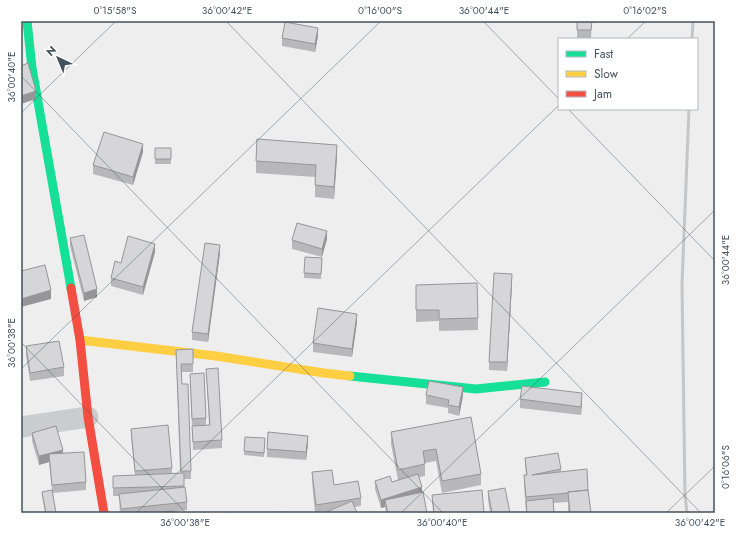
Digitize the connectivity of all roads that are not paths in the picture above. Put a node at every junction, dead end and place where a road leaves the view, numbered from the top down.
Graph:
1 (27, 21) edge
2 (26, 68) edge
3 (80, 340) junction
4 (544, 382) dead end
5 (88, 417) junction
6 (21, 427) edge
7 (104, 513) edge

1 - 2 street
2 - 3 street
3 - 4 street
3 - 5 street
5 - 6 street
5 - 7 street

